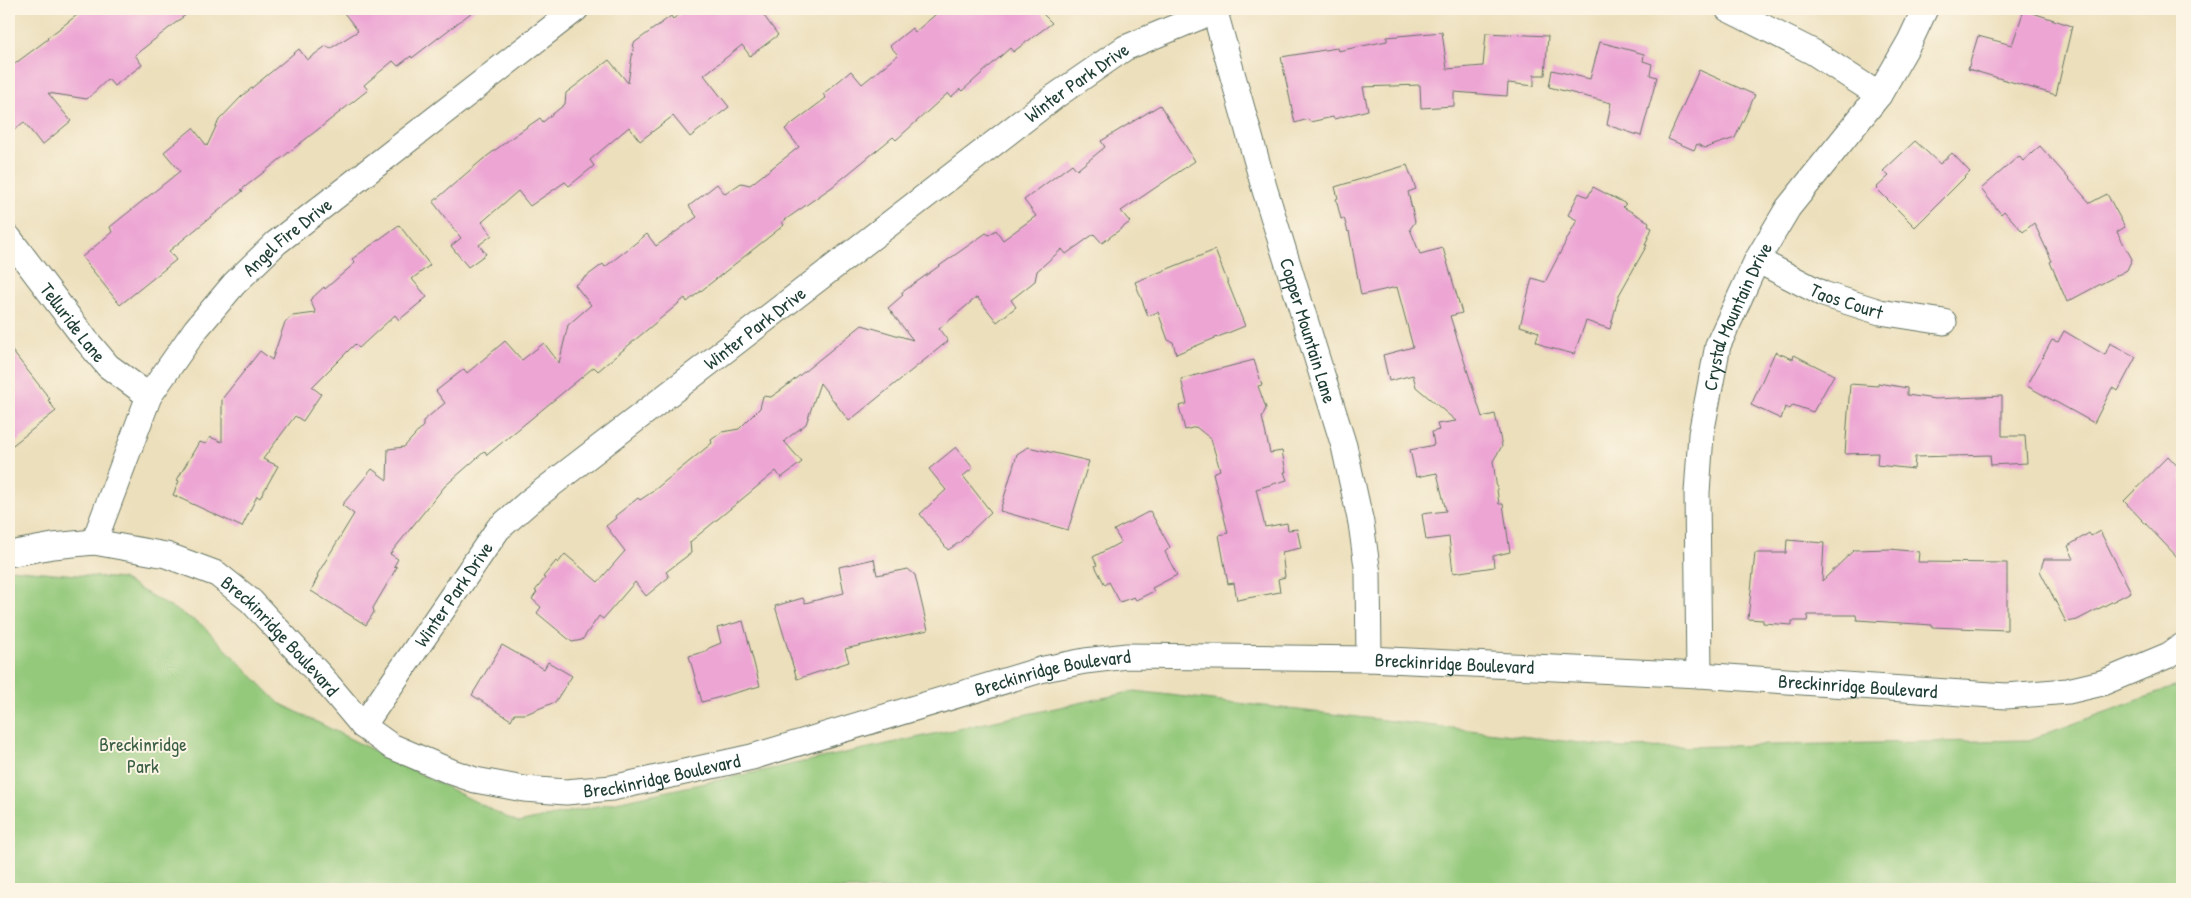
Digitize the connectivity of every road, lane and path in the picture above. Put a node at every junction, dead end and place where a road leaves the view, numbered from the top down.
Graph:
1 (576, 9) edge
2 (1216, 9) edge
3 (1728, 9) edge
4 (1925, 9) edge
5 (1879, 94) junction
6 (9, 238) edge
7 (1757, 260) junction
8 (1944, 322) dead end
9 (149, 396) junction
10 (94, 542) junction
11 (9, 554) edge
12 (2182, 646) edge
13 (1369, 659) junction
14 (1699, 675) junction
15 (363, 726) junction

1 - 9 street, Angel Fire Drive
2 - 13 street, Copper Mountain Lane
2 - 15 street, Winter Park Drive
3 - 5 street
4 - 5 street, Crystal Mountain Drive
5 - 7 street, Crystal Mountain Drive
6 - 9 street, Telluride Lane
7 - 8 street, Taos Court
7 - 14 street, Crystal Mountain Drive
9 - 10 street, Angel Fire Drive
10 - 11 street, Breckinridge Boulevard
10 - 15 street, Breckinridge Boulevard
12 - 14 street, Breckinridge Boulevard
13 - 14 street, Breckinridge Boulevard
13 - 15 street, Breckinridge Boulevard

